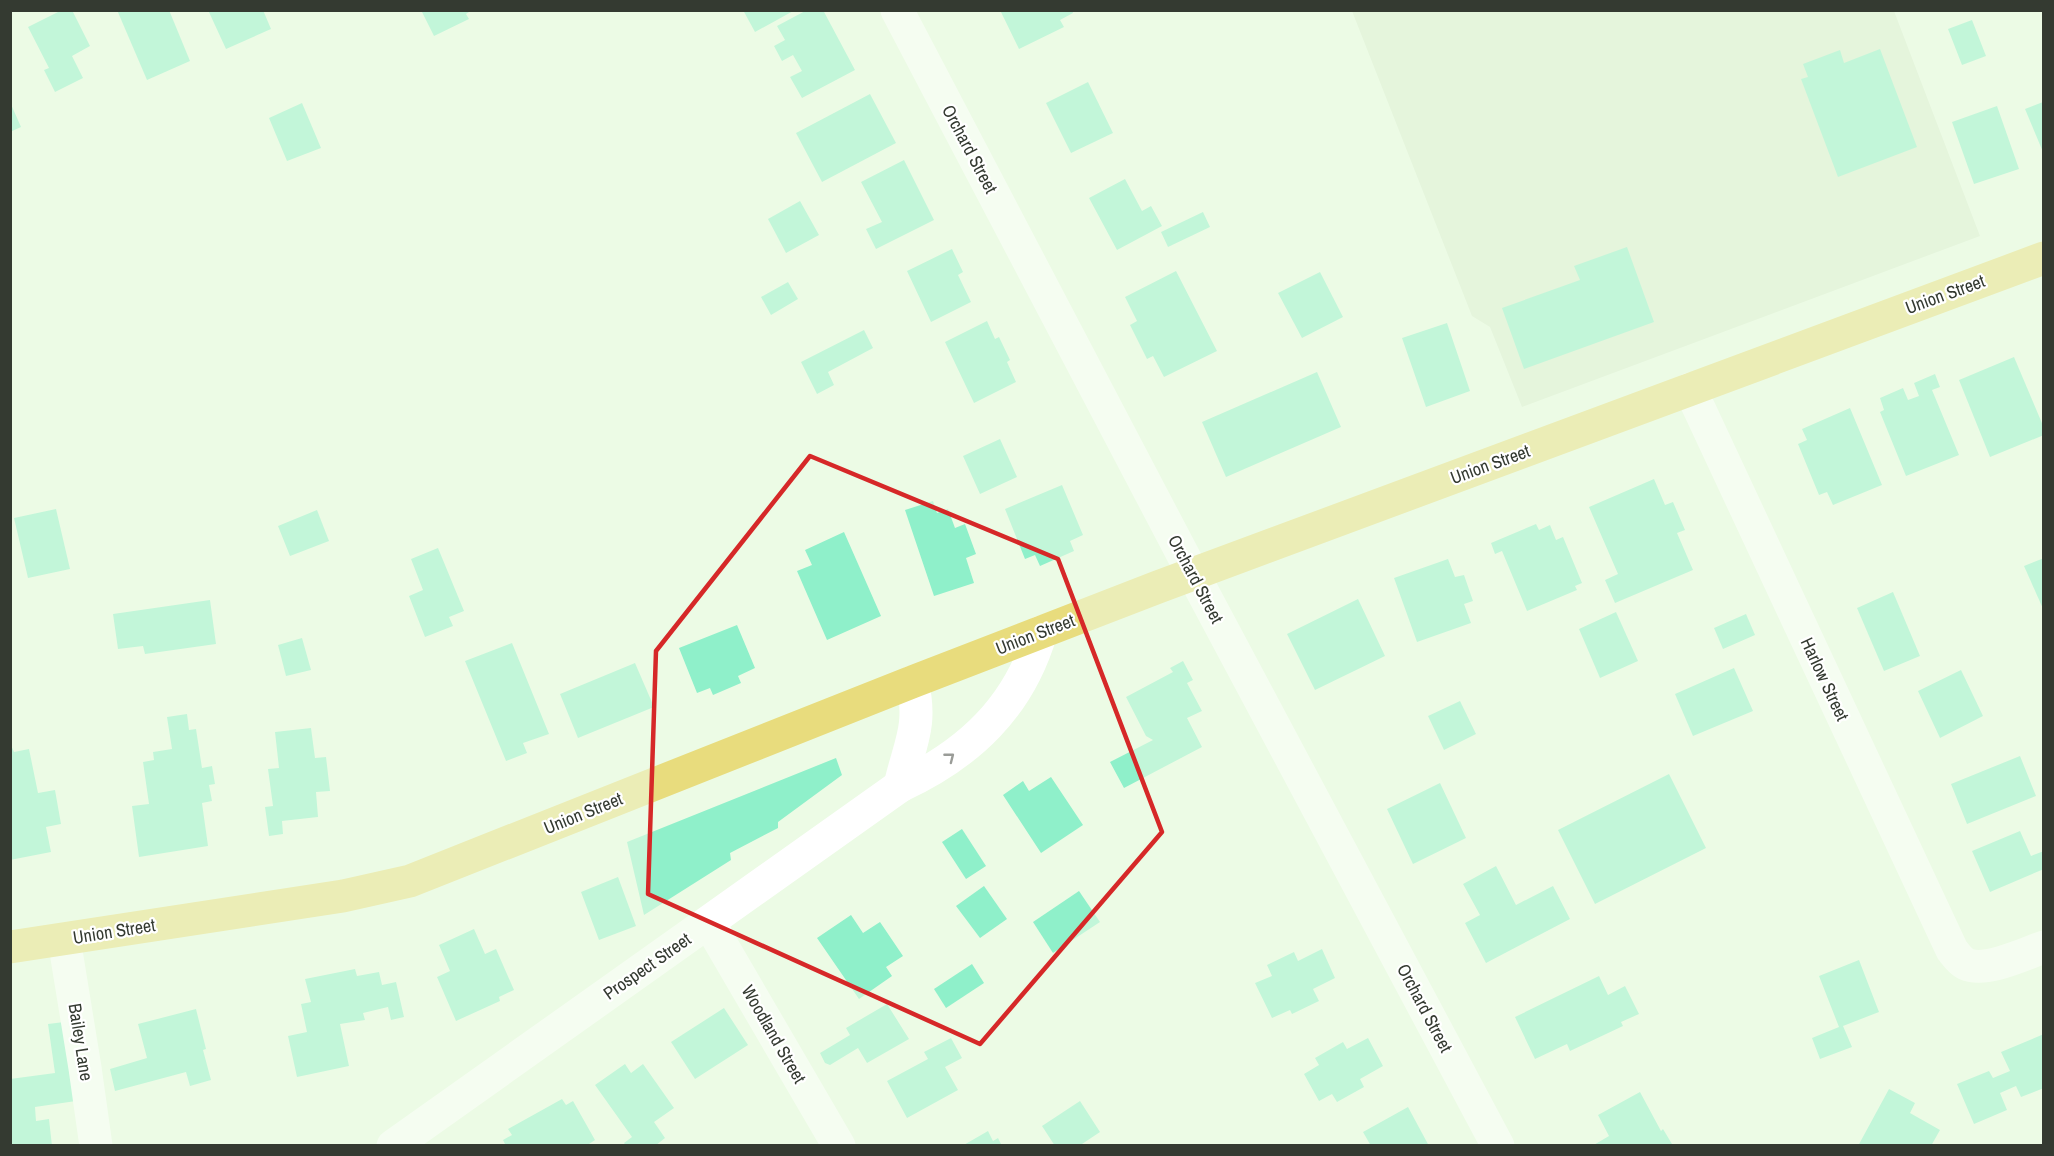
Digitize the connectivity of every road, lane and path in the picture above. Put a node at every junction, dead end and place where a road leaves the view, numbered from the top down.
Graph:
1 (897, 10) edge
2 (2043, 258) edge
3 (1690, 389) junction
4 (1193, 574) junction
5 (1041, 632) junction
6 (912, 682) junction
7 (900, 786) junction
8 (709, 923) junction
9 (64, 939) junction
10 (10, 947) edge
11 (2043, 947) edge
12 (96, 1146) edge
13 (393, 1146) edge
14 (839, 1146) edge
15 (1498, 1146) edge

1 - 4 street, Orchard Street
2 - 3 main road, Union Street
3 - 4 main road, Union Street
3 - 11 street, Harlow Street
4 - 5 main road, Union Street
4 - 15 street, Orchard Street
5 - 6 main road, Union Street
7 -> 5 street, Prospect Street
6 - 7 street
6 - 9 main road, Union Street
7 - 8 street, Prospect Street
8 - 13 street, Prospect Street
8 - 14 street, Woodland Street
9 - 10 main road, Union Street
9 - 12 street, Bailey Lane

